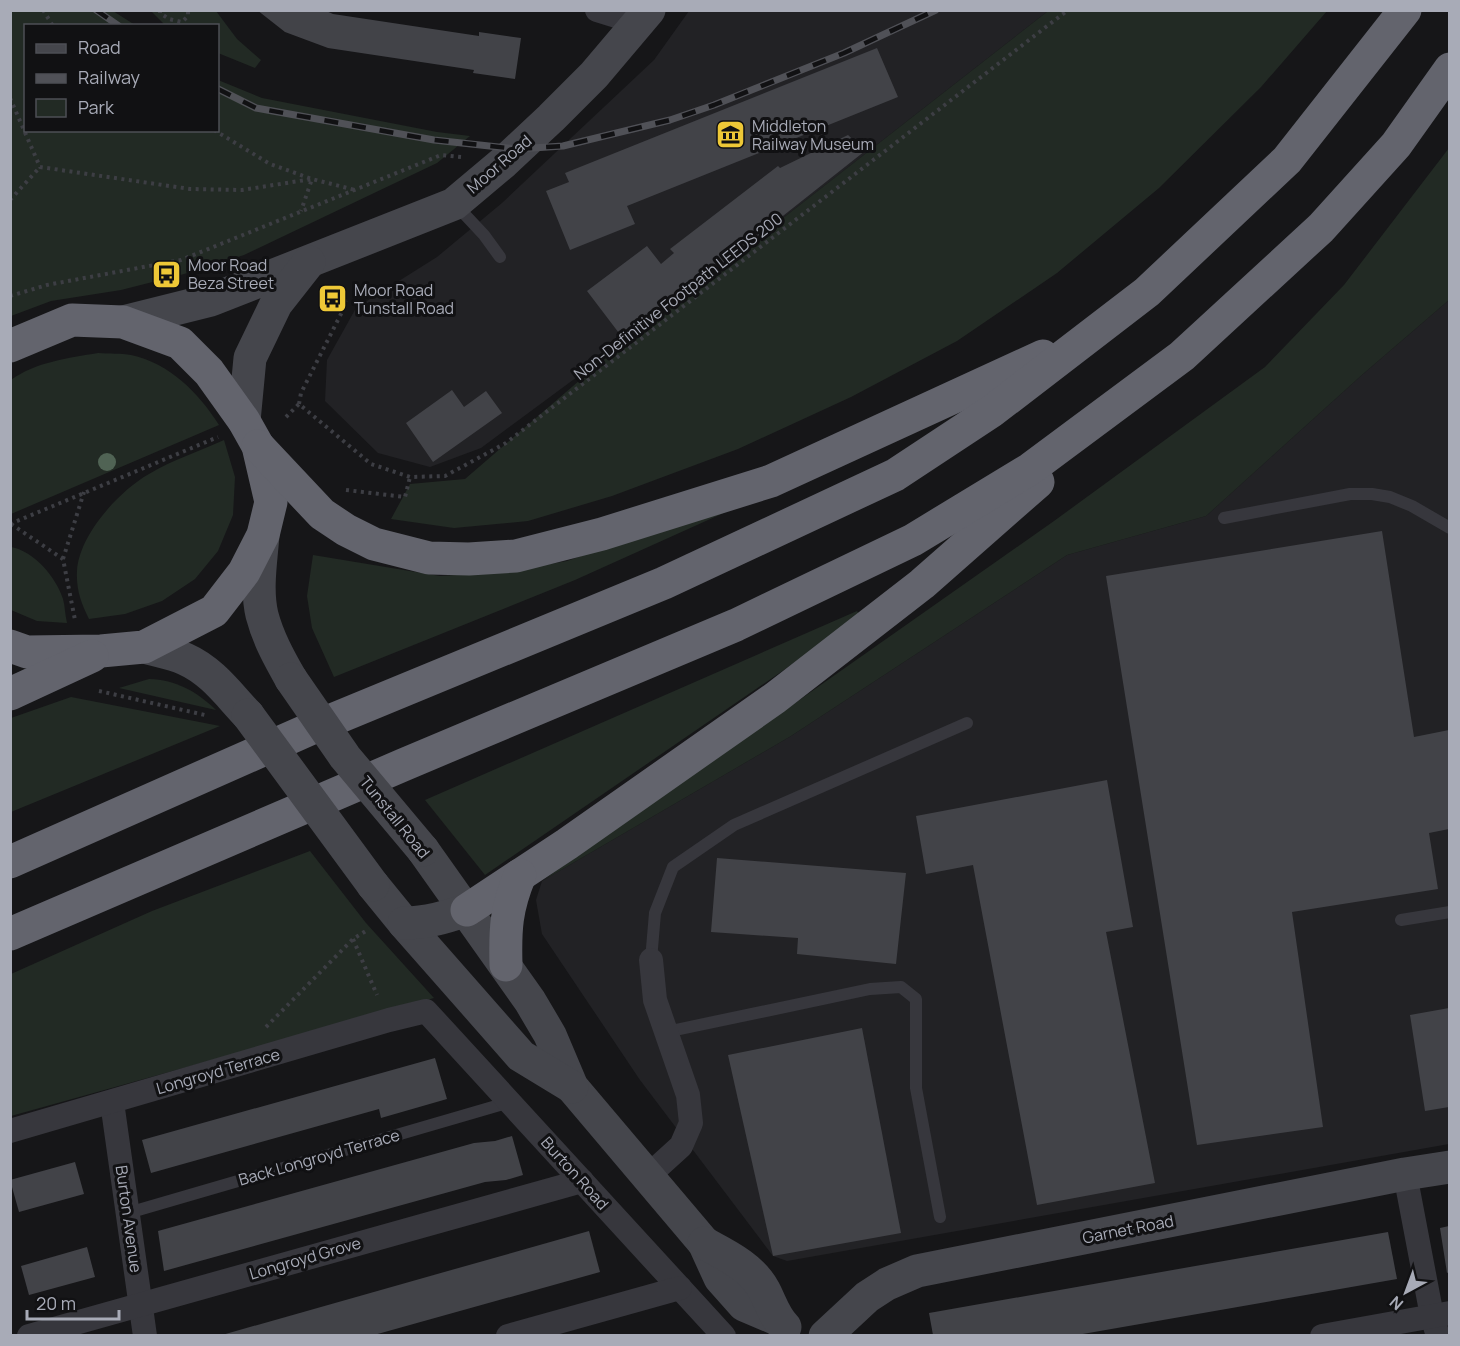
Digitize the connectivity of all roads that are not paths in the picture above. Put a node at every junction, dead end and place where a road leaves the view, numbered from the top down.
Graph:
1 (597, 10) edge
2 (1405, 10) edge
3 (644, 17) edge
4 (1449, 69) edge
5 (454, 204) junction
6 (319, 257) junction
7 (500, 257) dead end
8 (123, 322) junction
9 (1092, 334) junction
10 (10, 346) edge
11 (1182, 356) junction
12 (241, 434) junction
13 (1224, 518) dead end
14 (1449, 528) edge
15 (263, 535) junction
16 (10, 646) edge
17 (144, 647) junction
18 (101, 651) junction
19 (10, 694) edge
20 (967, 723) dead end
21 (180, 788) junction
22 (10, 854) edge
23 (10, 862) edge
24 (520, 875) junction
25 (467, 910) junction
26 (1449, 912) edge
27 (1401, 920) dead end
28 (404, 923) junction
29 (10, 934) edge
30 (651, 960) joint
31 (506, 965) junction
32 (426, 1011) joint
33 (666, 1032) junction
34 (572, 1087) junction
35 (112, 1102) junction
36 (510, 1102) junction
37 (10, 1131) edge
38 (1449, 1167) edge
39 (1405, 1174) junction
40 (648, 1176) junction
41 (582, 1181) junction
42 (128, 1213) junction
43 (940, 1217) dead end
44 (681, 1288) junction
45 (141, 1304) junction
46 (1440, 1321) edge
47 (785, 1328) edge
48 (29, 1335) edge
49 (145, 1335) edge
50 (508, 1335) edge
51 (724, 1335) edge
52 (825, 1335) edge
53 (1322, 1335) edge

1 - 3 street
2 - 9 highway
3 - 5 street, Moor Road
4 - 11 highway
5 - 6 street, Moor Road
5 - 7 lane
6 - 8 street, Moor Road
6 - 12 street
8 - 10 highway
8 - 12 highway
9 - 12 highway
9 - 21 highway
11 - 24 highway
11 - 29 highway
12 - 15 highway
13 - 14 lane
15 - 17 highway
15 - 25 street, Tunstall Road, bridge
16 - 18 highway
17 - 18 highway
17 - 28 street, Tunstall Road, bridge
18 - 19 highway
20 - 30 lane
21 - 22 highway
21 - 23 highway
24 - 25 highway
24 - 31 highway
25 - 28 street
25 - 31 street, Tunstall Road
26 - 27 lane
28 - 34 street, Tunstall Road
30 - 33 street
31 - 34 street, Tunstall Road
32 - 35 street, Longroyd Terrace
32 - 36 street, Burton Road
33 - 40 street
33 - 43 lane
34 - 40 street, Tunstall Road
35 - 37 street, Longroyd Terrace
35 - 42 street, Burton Avenue
36 - 41 street, Burton Road
36 - 42 lane, Back Longroyd Terrace
38 - 39 street, Garnet Road
39 - 46 street
39 - 52 street, Garnet Road
40 - 47 street, Tunstall Road
41 - 44 street, Burton Road
41 - 45 street, Longroyd Grove
42 - 45 street, Burton Avenue
44 - 50 street
44 - 51 street, Burton Road
45 - 48 street, Longroyd Grove
45 - 49 street, Burton Avenue
46 - 53 street

